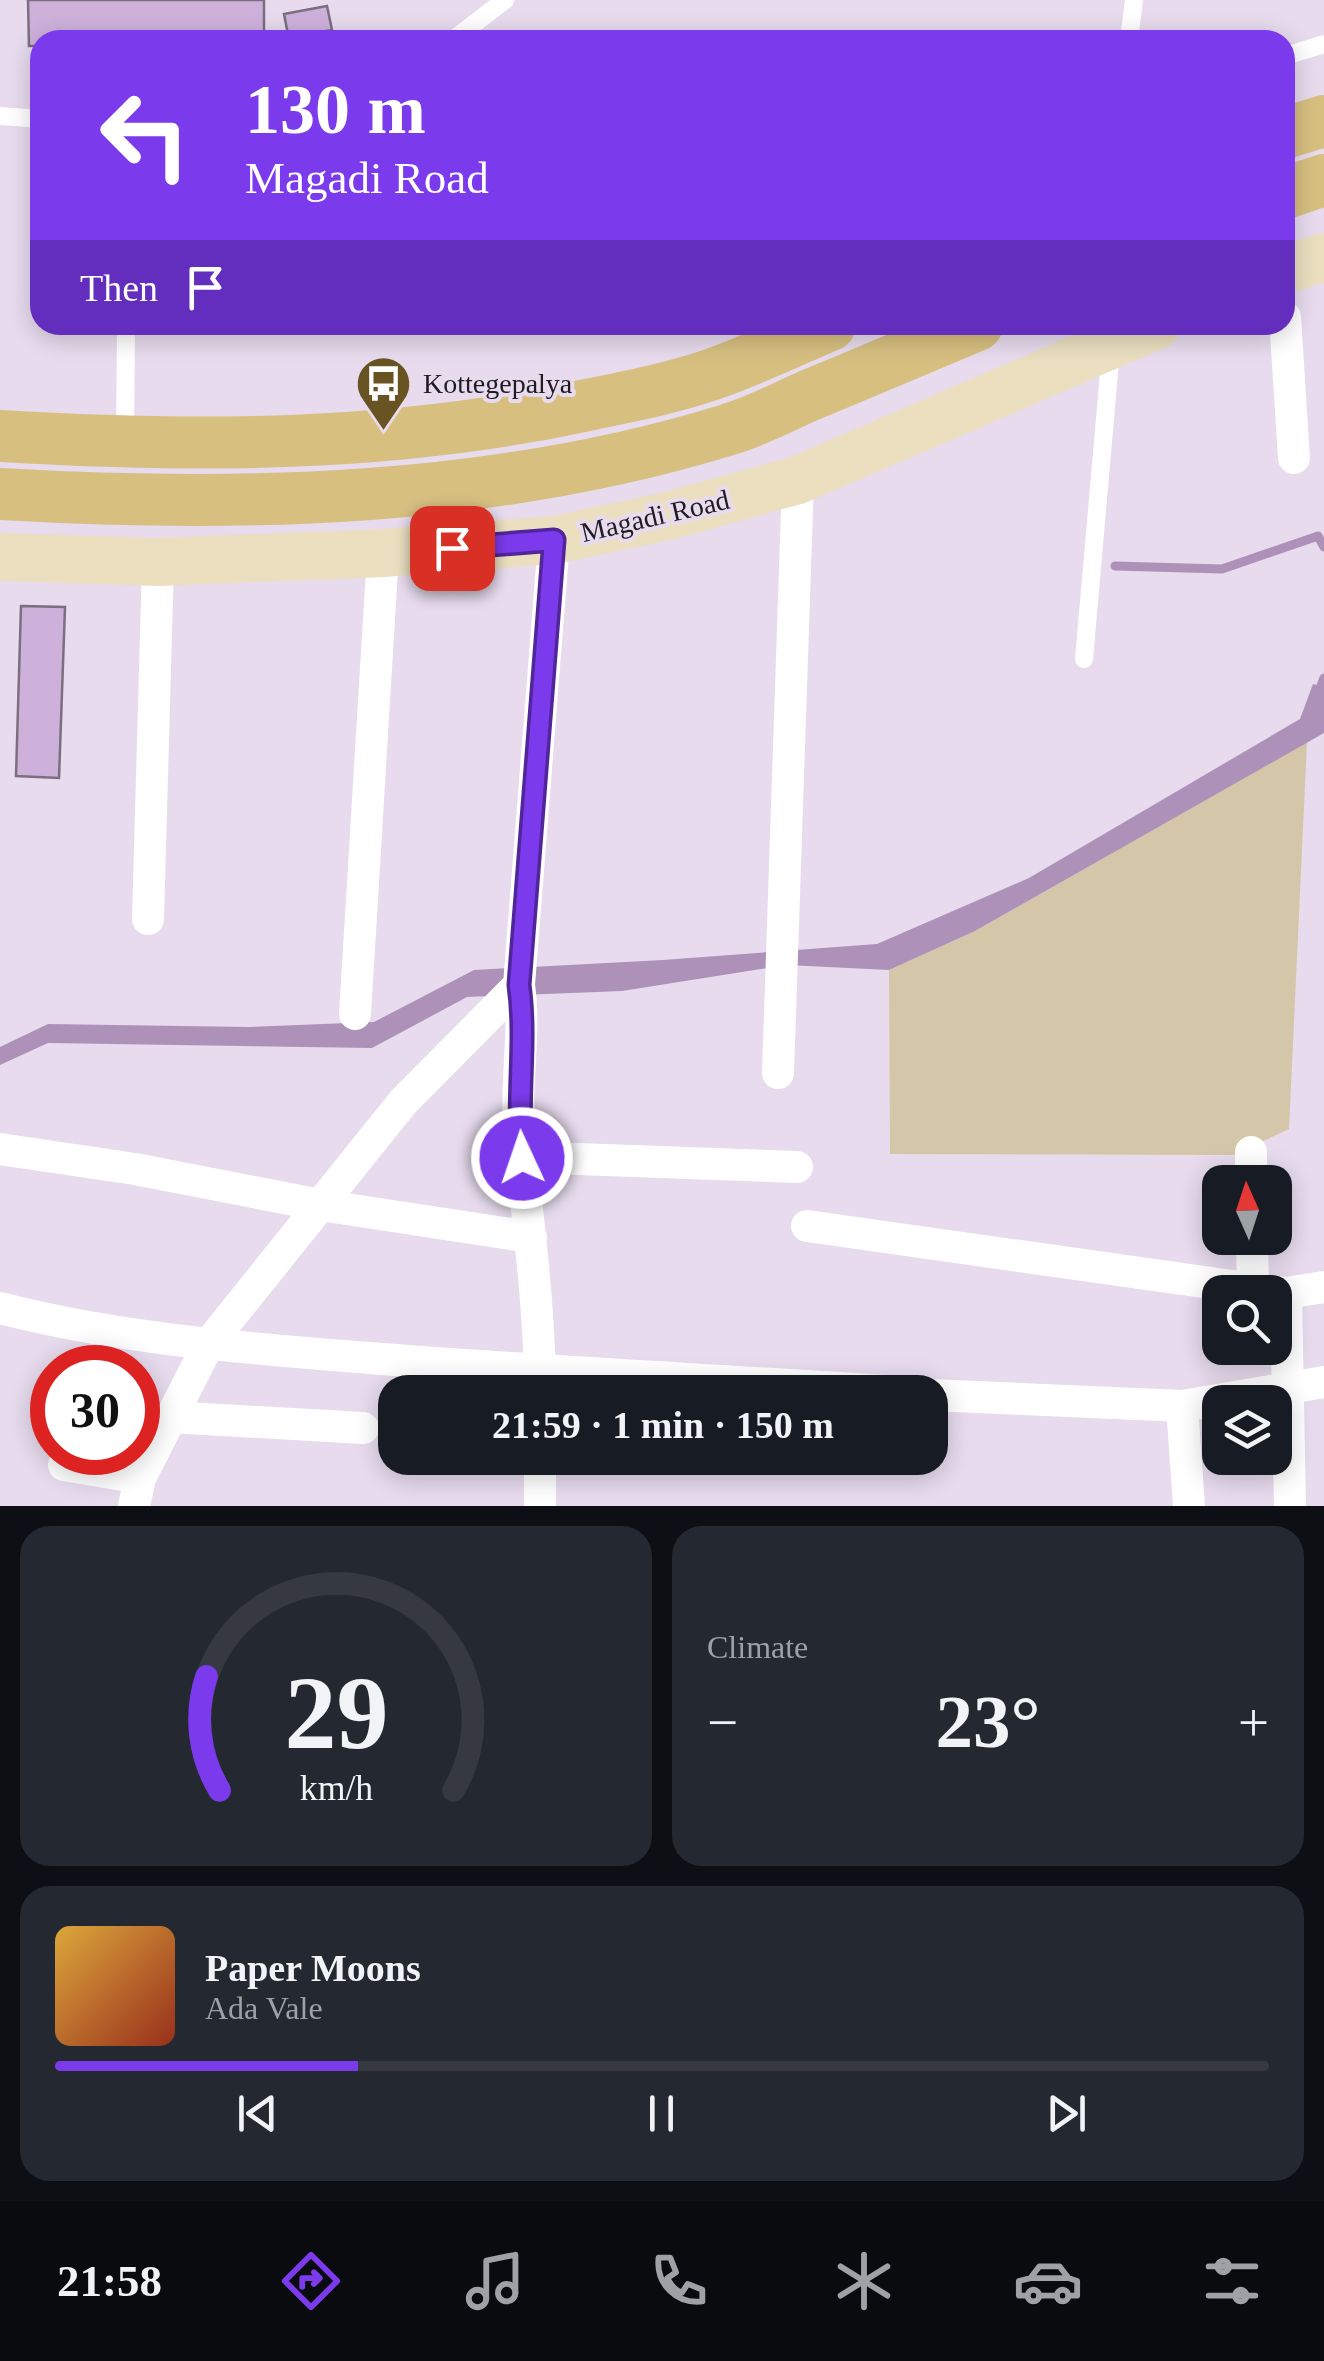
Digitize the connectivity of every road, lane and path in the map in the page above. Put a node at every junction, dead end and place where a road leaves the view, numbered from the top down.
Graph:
1 (505, 0) edge
2 (1134, 0) edge
3 (466, 30) edge
4 (1130, 30) edge
5 (1324, 44) edge
6 (1295, 53) edge
7 (0, 116) edge
8 (30, 118) edge
9 (1324, 121) edge
10 (1295, 130) edge
11 (1324, 180) edge
12 (1295, 190) edge
13 (1324, 257) edge
14 (1295, 267) edge
15 (126, 335) edge
16 (806, 335) edge
17 (954, 335) edge
18 (1134, 335) edge
19 (1286, 335) edge
20 (1111, 345) junction
21 (0, 436) edge
22 (125, 444) junction
23 (1294, 458) dead end
24 (798, 480) junction
25 (0, 494) edge
26 (554, 540) junction
27 (383, 552) junction
28 (0, 556) edge
29 (158, 562) junction
30 (1084, 659) dead end
31 (148, 918) dead end
32 (519, 985) junction
33 (355, 1014) dead end
34 (778, 1073) dead end
35 (0, 1148) edge
36 (522, 1158) junction
37 (797, 1167) dead end
38 (320, 1205) junction
39 (808, 1226) dead end
40 (530, 1237) junction
41 (1202, 1282) edge
42 (1324, 1287) edge
43 (1292, 1292) edge
44 (0, 1308) edge
45 (208, 1345) junction
46 (477, 1375) edge
47 (540, 1375) edge
48 (583, 1375) edge
49 (647, 1375) edge
50 (1324, 1382) edge
51 (1292, 1388) edge
52 (948, 1395) edge
53 (1202, 1403) edge
54 (1182, 1406) junction
55 (170, 1417) junction
56 (363, 1428) dead end
57 (91, 1475) edge
58 (540, 1475) edge
59 (1289, 1475) edge
60 (137, 1492) edge
61 (540, 1506) edge
62 (1188, 1506) edge
63 (1290, 1506) edge

1 - 3 lane
2 - 4 lane
5 - 6 lane
7 - 8 lane
9 - 10 main road
11 - 12 main road
13 - 14 street
15 - 22 lane
16 - 22 main road
17 - 25 main road
18 - 20 street, Magadi Road
19 - 23 street
20 - 24 street, Magadi Road
20 - 30 lane
21 - 22 main road
24 - 26 street, Magadi Road
24 - 34 street
26 - 27 street, Magadi Road
26 - 32 street
27 - 29 street, Magadi Road
27 - 33 street
28 - 29 street, Magadi Road
29 - 31 street
32 - 36 street
32 - 38 street
35 - 38 street
36 - 37 street
36 - 40 street
38 - 40 street
38 - 45 street
39 - 41 street
40 - 47 street
42 - 43 street
44 - 45 street
45 - 46 street
45 - 55 street
48 - 49 street
50 - 51 street
52 - 54 street
53 - 54 street
54 - 62 street
55 - 56 street
55 - 60 street
57 - 60 street
58 - 61 street
59 - 63 street

